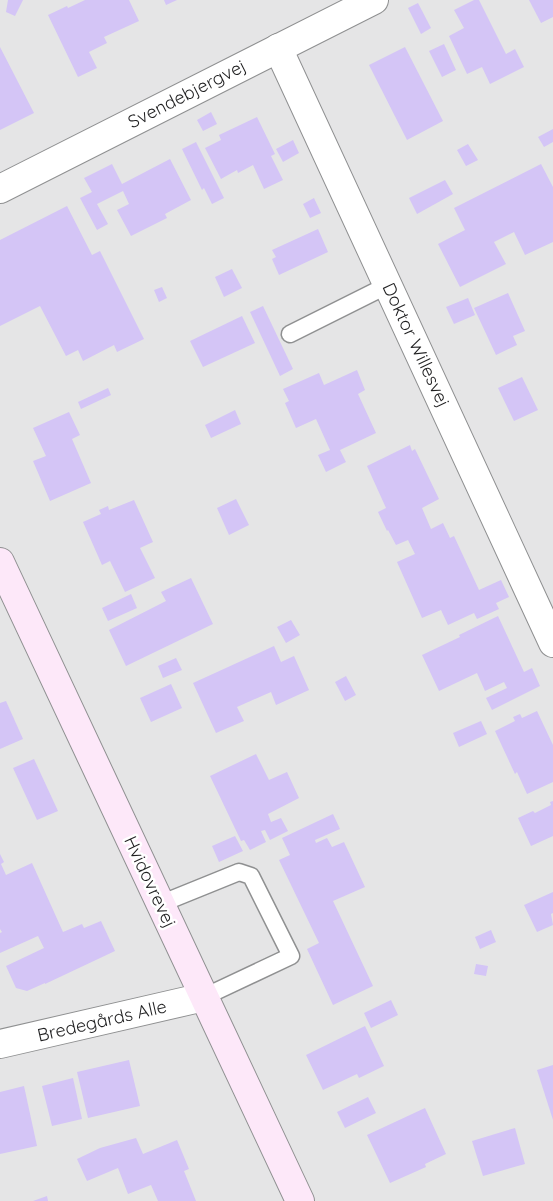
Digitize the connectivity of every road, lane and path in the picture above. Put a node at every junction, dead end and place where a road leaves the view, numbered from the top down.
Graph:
1 (374, 0) edge
2 (278, 48) junction
3 (0, 189) edge
4 (388, 285) junction
5 (290, 334) dead end
6 (0, 562) edge
7 (553, 643) edge
8 (160, 904) junction
9 (204, 997) junction
10 (0, 1044) edge
11 (300, 1201) edge

1 - 2 street, Svendebjergvej
2 - 3 street, Svendebjergvej
2 - 4 street, Doktor Willesvej
4 - 5 lane
4 - 7 street, Doktor Willesvej
6 - 8 street, Hvidovrevej
8 - 9 street, Hvidovrevej
8 - 9 lane
9 - 10 street, Bredegårds Alle
9 - 11 street, Hvidovrevej

